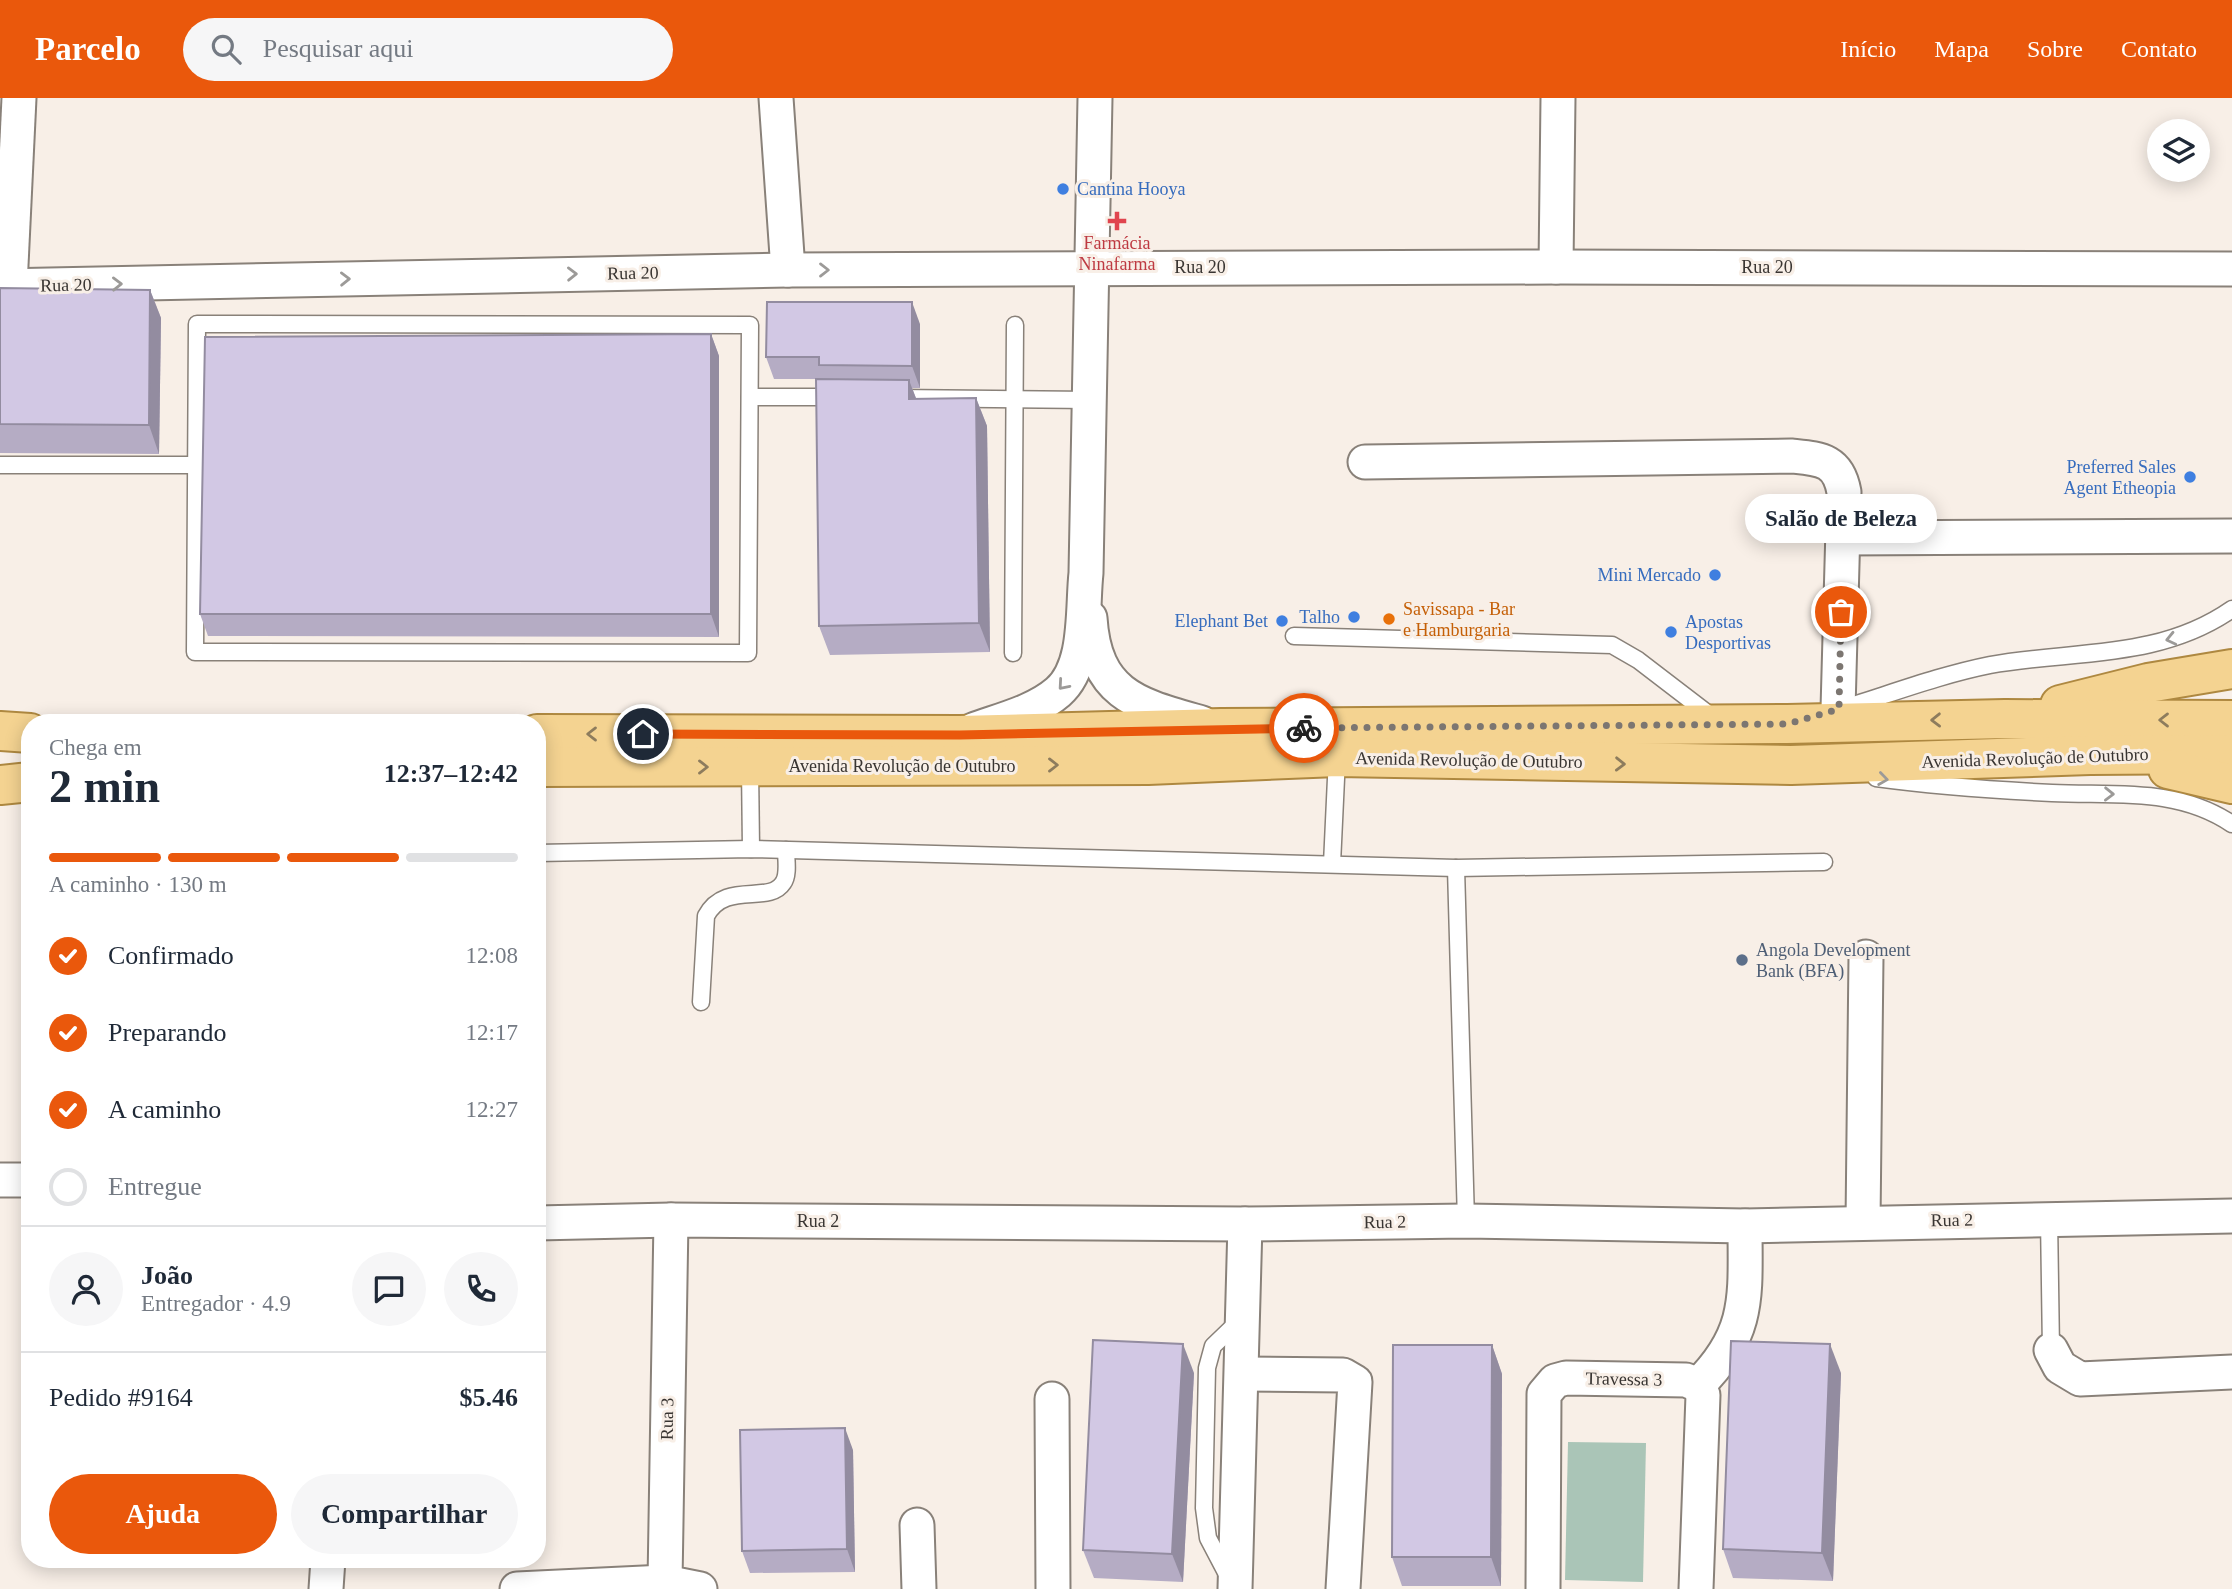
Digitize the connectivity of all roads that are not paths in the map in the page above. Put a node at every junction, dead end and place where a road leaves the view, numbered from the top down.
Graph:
1 (19, 98) edge
2 (776, 98) edge
3 (1095, 98) edge
4 (1558, 98) edge
5 (1556, 267) junction
6 (1094, 268) junction
7 (788, 270) junction
8 (2232, 270) edge
9 (5, 286) edge
10 (1015, 326) dead end
11 (750, 397) junction
12 (847, 397) edge
13 (875, 398) edge
14 (1015, 399) junction
15 (1091, 400) junction
16 (1365, 462) dead end
17 (0, 465) edge
18 (196, 465) junction
19 (2232, 536) edge
20 (1843, 538) junction
21 (1086, 572) junction
22 (2232, 609) edge
23 (1294, 636) dead end
24 (1013, 653) dead end
25 (2232, 669) edge
26 (1839, 709) junction
27 (2005, 719) junction
28 (2232, 720) edge
29 (1787, 724) junction
30 (1722, 725) junction
31 (1222, 728) junction
32 (546, 734) edge
33 (960, 735) junction
34 (2232, 754) edge
35 (2090, 755) junction
36 (1337, 757) junction
37 (1791, 765) junction
38 (546, 767) edge
39 (750, 767) junction
40 (2232, 783) edge
41 (2232, 824) edge
42 (751, 849) junction
43 (786, 850) junction
44 (546, 853) edge
45 (1824, 862) dead end
46 (1332, 864) junction
47 (1456, 868) junction
48 (1866, 957) dead end
49 (701, 1002) dead end
50 (0, 1180) edge
51 (21, 1180) edge
52 (2232, 1216) edge
53 (2049, 1218) junction
54 (671, 1220) junction
55 (1466, 1221) junction
56 (1863, 1222) junction
57 (546, 1223) edge
58 (1245, 1224) junction
59 (1745, 1226) junction
60 (1243, 1316) junction
61 (2051, 1350) joint
62 (2232, 1372) edge
63 (1242, 1374) junction
64 (1698, 1385) junction
65 (1052, 1399) dead end
66 (917, 1525) dead end
67 (327, 1568) edge
68 (665, 1582) junction
69 (326, 1589) edge
70 (517, 1589) edge
71 (699, 1589) edge
72 (919, 1589) edge
73 (1053, 1589) edge
74 (1235, 1589) edge
75 (1343, 1589) edge
76 (1543, 1589) edge
77 (1696, 1589) edge

1 - 9 street
2 - 7 street
3 - 6 street
4 - 5 street
5 - 6 street, Rua 20
5 - 8 street, Rua 20
7 -> 6 street, Rua 20
6 - 15 street
9 -> 7 street, Rua 20
10 - 14 lane
11 - 12 lane
11 - 18 lane
11 - 18 lane
13 - 14 lane
14 - 15 lane
14 - 24 lane
15 - 21 street
16 - 20 street
17 - 18 lane
19 - 20 street
20 - 26 street
21 - 31 street
21 -> 33 street
22 -> 26 lane
23 - 30 lane
25 - 27 main road
26 - 29 lane
28 -> 27 main road, Avenida Revolução de Outubro
27 -> 29 main road, Avenida Revolução de Outubro
29 - 30 main road, Avenida Revolução de Outubro
30 - 31 main road, Avenida Revolução de Outubro
31 - 33 main road, Avenida Revolução de Outubro
33 -> 32 main road, Avenida Revolução de Outubro
34 - 35 main road, Avenida Revolução de Outubro
35 - 37 main road, Avenida Revolução de Outubro
35 - 40 main road
36 -> 37 main road, Avenida Revolução de Outubro
39 -> 36 main road, Avenida Revolução de Outubro
36 - 46 lane
37 -> 41 lane
38 -> 39 main road, Avenida Revolução de Outubro
39 - 42 lane
42 - 43 lane
42 - 44 lane
43 - 46 lane
43 - 49 lane
45 - 47 lane
46 - 47 lane
47 - 55 lane
48 - 56 street
50 - 51 street
52 - 53 street, Rua 2
53 - 56 street, Rua 2
53 - 61 lane
54 - 57 street, Rua 2
54 - 58 street, Rua 2
54 - 68 street, Rua 3
55 - 58 street, Rua 2
55 - 59 street, Rua 2
56 - 59 street, Rua 2
58 - 60 street
59 - 64 street
60 - 63 street
60 - 74 lane
61 - 62 street
63 - 74 street
63 - 75 street
64 - 76 street, Travessa 3
64 - 77 street
65 - 73 street
66 - 72 street
67 - 69 street
68 - 70 street
68 - 71 street

